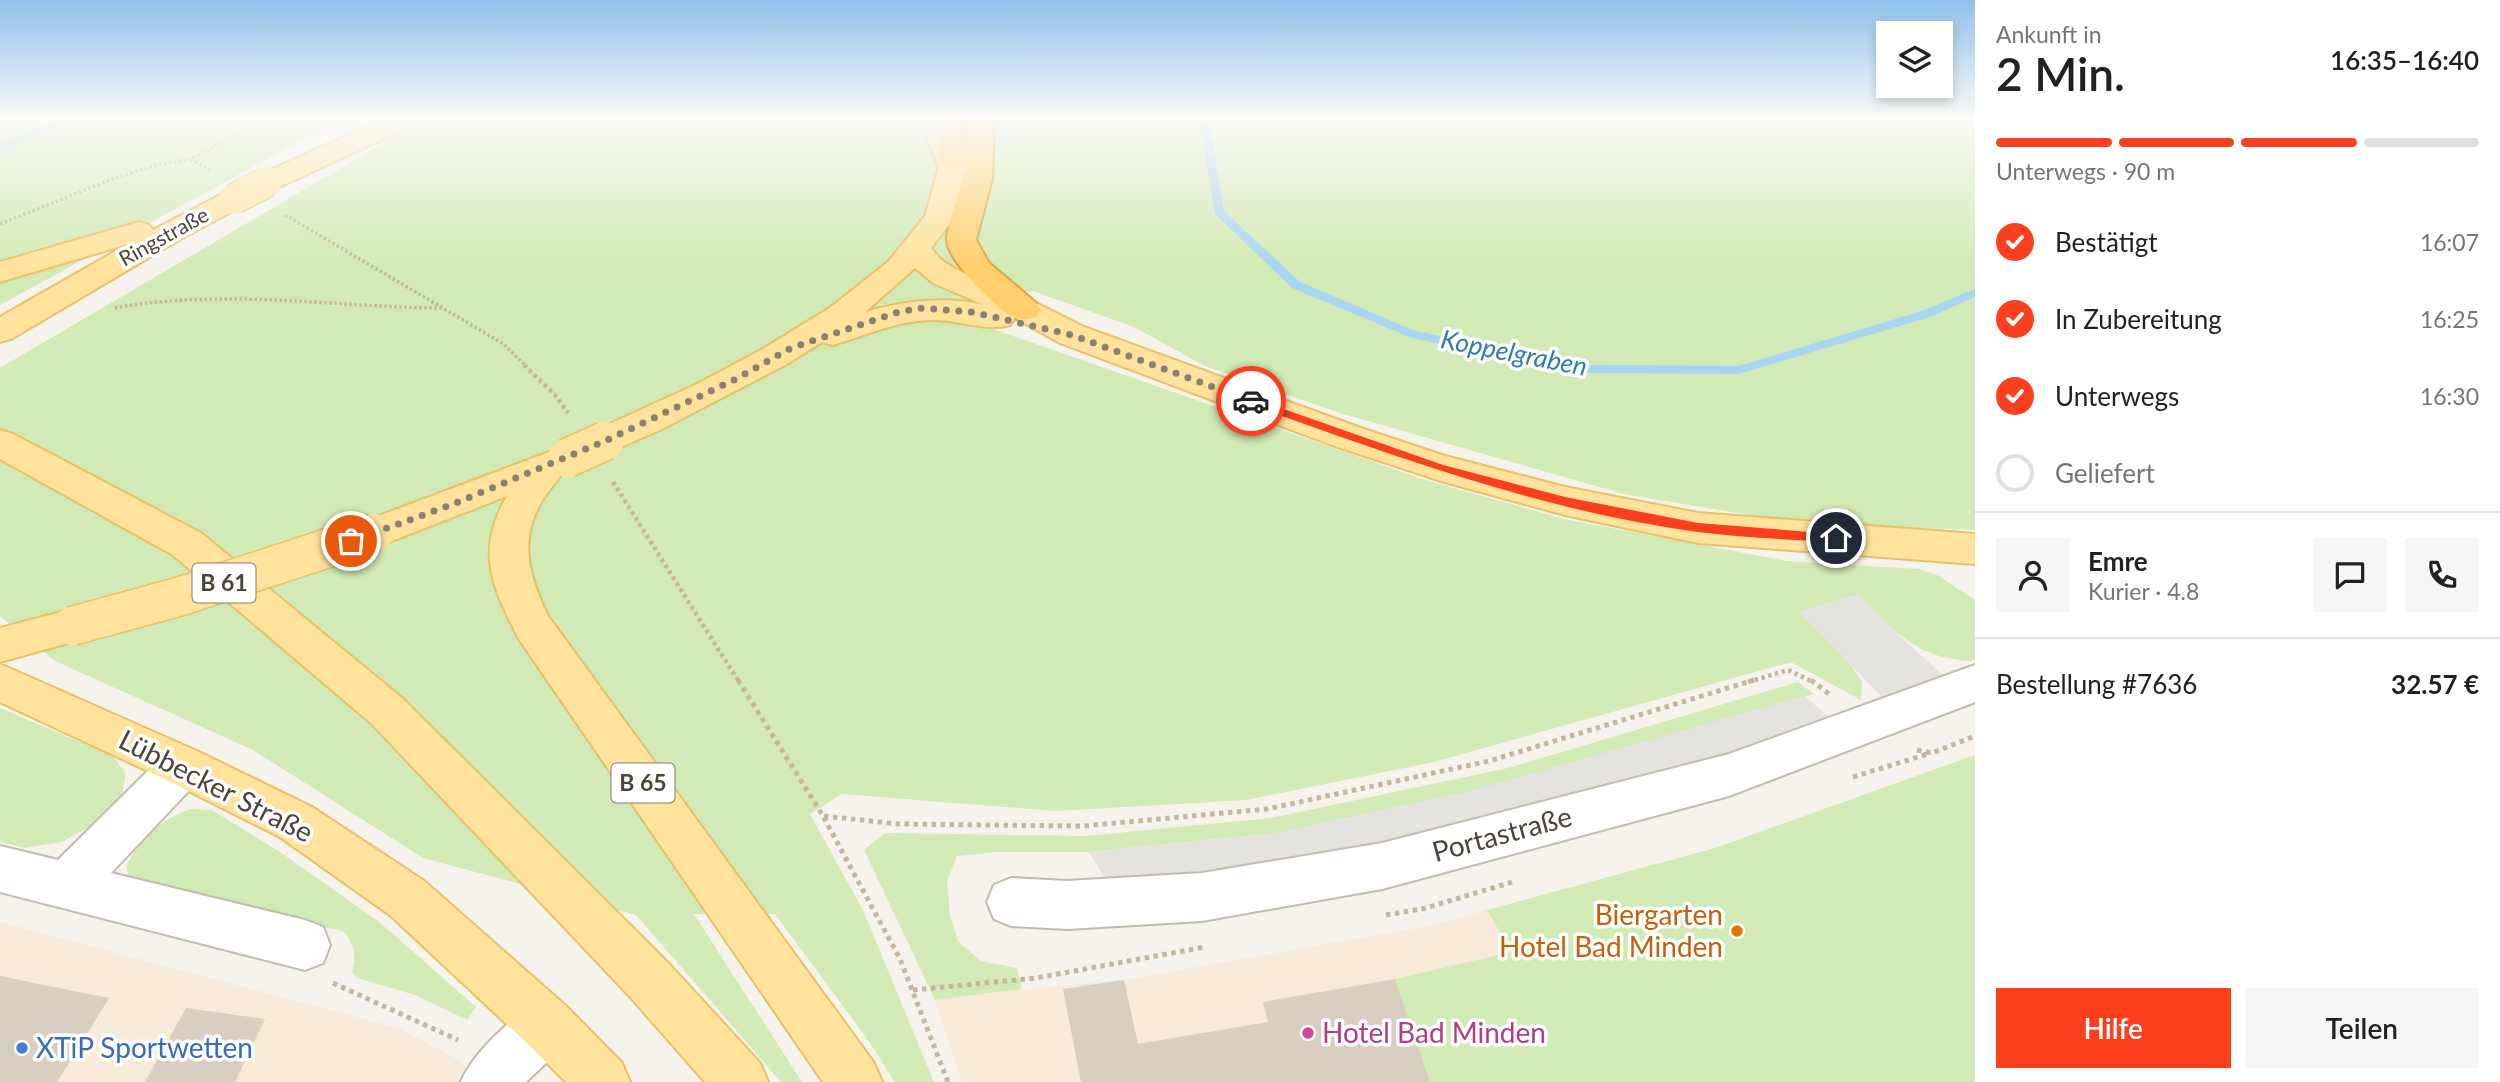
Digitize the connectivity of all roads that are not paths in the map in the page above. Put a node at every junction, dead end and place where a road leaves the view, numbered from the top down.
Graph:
1 (300, 167) edge
2 (952, 167) edge
3 (978, 167) edge
4 (234, 199) junction
5 (916, 250) junction
6 (0, 272) edge
7 (1025, 310) junction
8 (0, 331) edge
9 (1072, 335) junction
10 (791, 348) junction
11 (0, 443) edge
12 (556, 463) junction
13 (1975, 549) edge
14 (0, 645) edge
15 (0, 682) edge
16 (1975, 683) edge
17 (183, 766) junction
18 (0, 869) edge
19 (67, 885) junction
20 (1011, 902) dead end
21 (305, 945) dead end
22 (547, 1025) junction
23 (488, 1082) edge
24 (603, 1082) edge
25 (741, 1082) edge
26 (855, 1082) edge

1 - 4 main road, Ringstraße, bridge
2 - 5 main road, B 61
3 - 7 highway
4 - 6 main road
4 - 8 main road, Ringstraße
5 - 7 main road
5 - 10 main road, B 61
7 - 9 main road
9 - 10 main road
9 - 13 main road
10 - 12 main road, B 61, bridge
11 - 25 main road
12 - 14 main road, B 61, bridge
12 - 26 main road, B 65
15 - 17 main road, Lübbecker Straße
16 - 20 street, Portastraße
17 - 19 street
17 - 22 main road, Lübbecker Straße
18 - 19 street
19 - 21 street
22 - 23 street
22 - 24 main road, Lübbecker Straße

